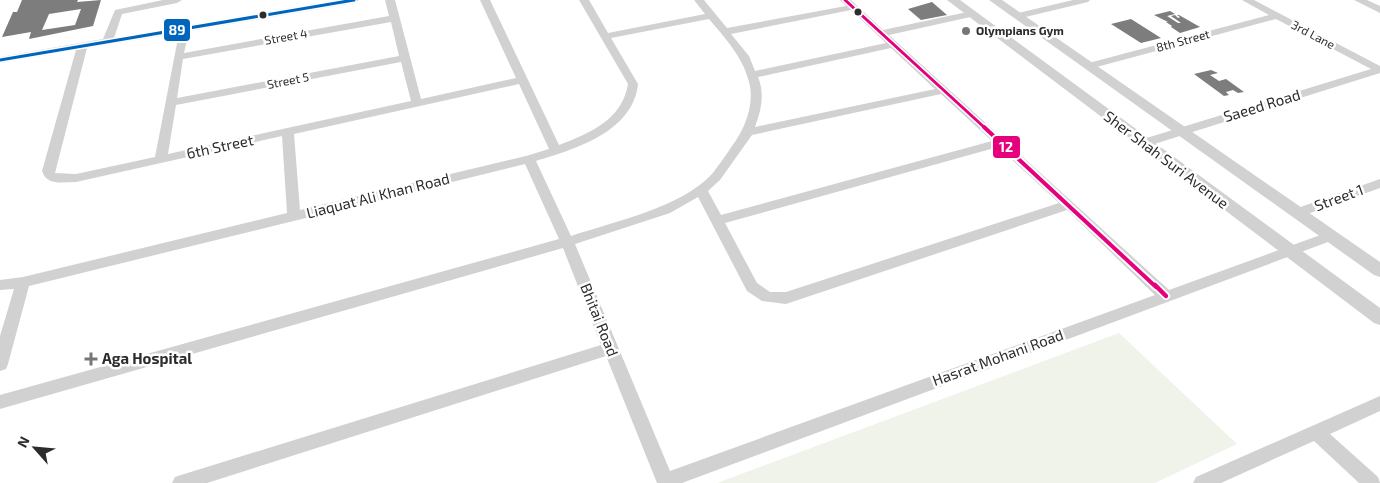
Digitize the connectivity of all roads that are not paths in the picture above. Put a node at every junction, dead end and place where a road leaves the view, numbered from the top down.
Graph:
1 (177, 0) edge
2 (354, 0) edge
3 (390, 0) edge
4 (485, 0) edge
5 (584, 0) edge
6 (699, 0) edge
7 (953, 0) edge
8 (995, 0) edge
9 (1085, 0) edge
10 (1247, 0) edge
11 (1359, 0) edge
12 (849, 3) edge
13 (1380, 10) edge
14 (972, 14) junction
15 (711, 16) junction
16 (1017, 16) junction
17 (1277, 16) junction
18 (394, 18) junction
19 (185, 28) junction
20 (724, 32) junction
21 (882, 33) junction
22 (607, 36) junction
23 (108, 41) junction
24 (894, 44) junction
25 (84, 45) junction
26 (178, 56) junction
27 (405, 58) junction
28 (0, 60) edge
29 (1089, 66) junction
30 (1380, 70) edge
31 (752, 75) junction
32 (523, 80) junction
33 (944, 90) junction
34 (170, 103) junction
35 (417, 103) junction
36 (1182, 131) junction
37 (288, 132) junction
38 (747, 132) junction
39 (1001, 142) junction
40 (1144, 143) junction
41 (556, 151) junction
42 (529, 159) junction
43 (160, 160) junction
44 (1380, 183) edge
45 (701, 190) junction
46 (1070, 205) junction
47 (1297, 213) junction
48 (294, 216) junction
49 (717, 221) junction
50 (1331, 236) junction
51 (567, 242) junction
52 (1288, 251) junction
53 (1380, 271) edge
54 (24, 282) junction
55 (0, 285) edge
56 (1166, 296) junction
57 (1380, 318) edge
58 (611, 348) junction
59 (0, 364) edge
60 (0, 402) edge
61 (1380, 403) edge
62 (1316, 432) junction
63 (666, 482) edge
64 (181, 483) edge
65 (1202, 483) edge
66 (1372, 483) edge

1 - 23 street
2 - 19 street
3 - 18 street
4 - 32 street
5 - 22 street, Liaquat Ali Khan Road
6 - 15 street
7 - 14 street, Sher Shah Suri Avenue
8 - 16 street, Sher Shah Suri Avenue
9 - 16 street
10 - 17 street, 3rd Lane
11 - 13 street
12 - 20 street
12 - 21 street
14 - 21 street
14 - 40 street, Sher Shah Suri Avenue
15 - 20 street
15 - 22 street
16 - 29 street, Sher Shah Suri Avenue
17 - 29 street, 8th Street
17 - 30 street, 3rd Lane
18 - 26 street, Street 4
18 - 27 street
19 - 23 street
19 - 26 street
20 - 31 street
21 - 24 street
22 - 41 street, Liaquat Ali Khan Road
23 - 25 street
24 - 31 street
24 - 33 street
25 - 28 street
25 - 43 street, 6th Street
26 - 34 street
27 - 34 street, Street 5
27 - 35 street
29 - 36 street, Sher Shah Suri Avenue
30 - 36 street, Saeed Road
31 - 38 street
32 - 35 street, 6th Street
32 - 41 street
33 - 38 street
33 - 39 street
34 - 43 street
35 - 37 street, 6th Street
36 - 40 street, Saeed Road
36 - 47 street, Sher Shah Suri Avenue
37 - 43 street, 6th Street
37 - 48 street
38 - 45 street
39 - 46 street
39 - 49 street
40 - 52 street, Sher Shah Suri Avenue
41 - 42 street, Liaquat Ali Khan Road
42 - 48 street, Liaquat Ali Khan Road
42 - 51 street, Bhitai Road
44 - 47 street, Street 1
45 - 49 street
45 - 51 street
46 - 49 street
46 - 56 street
47 - 50 street, Sher Shah Suri Avenue
48 - 54 street, Liaquat Ali Khan Road
50 - 52 street, Hasrat Mohani Road
50 - 53 street, Sher Shah Suri Avenue
51 - 58 street, Bhitai Road
51 - 60 street
52 - 56 street, Hasrat Mohani Road
52 - 57 street, Sher Shah Suri Avenue
54 - 55 street, Liaquat Ali Khan Road
54 - 59 street
56 - 63 street, Hasrat Mohani Road
58 - 63 street, Bhitai Road
58 - 64 street
61 - 62 street
62 - 65 street
62 - 66 street

